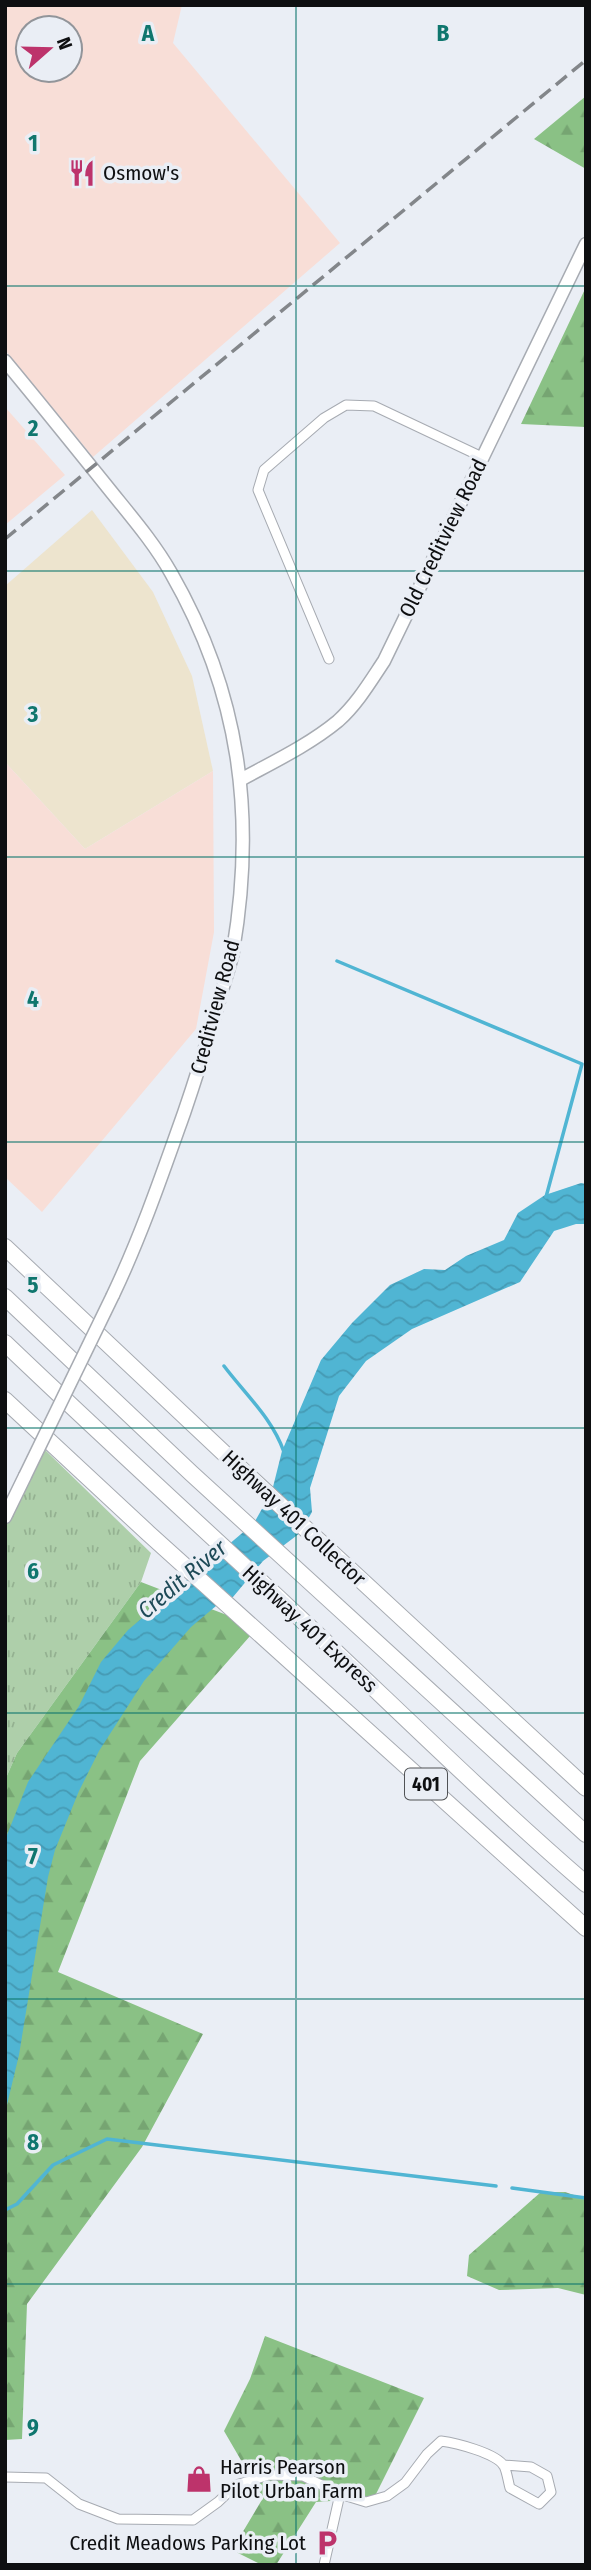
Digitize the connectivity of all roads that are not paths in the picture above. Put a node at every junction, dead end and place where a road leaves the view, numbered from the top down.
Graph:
1 (586, 244) edge
2 (5, 361) edge
3 (482, 457) junction
4 (330, 659) dead end
5 (240, 780) junction
6 (5, 1247) edge
7 (5, 1297) edge
8 (5, 1343) edge
9 (5, 1400) edge
10 (5, 1517) edge
11 (586, 1788) edge
12 (586, 1834) edge
13 (586, 1884) edge
14 (586, 1928) edge
15 (503, 2465) junction
16 (5, 2477) edge
17 (340, 2494) junction
18 (324, 2565) edge

1 - 3 main road, Old Creditview Road
2 - 5 main road, Creditview Road
3 - 4 street
3 - 5 main road, Old Creditview Road
5 - 10 main road, Creditview Road, bridge
6 - 11 highway, Highway 401 Collector
7 - 12 highway, Highway 401 Express
8 - 13 highway, Highway 401 Express / 401
9 - 14 highway, 401
15 - 15 street
15 - 17 street
16 - 17 street
17 - 18 street

